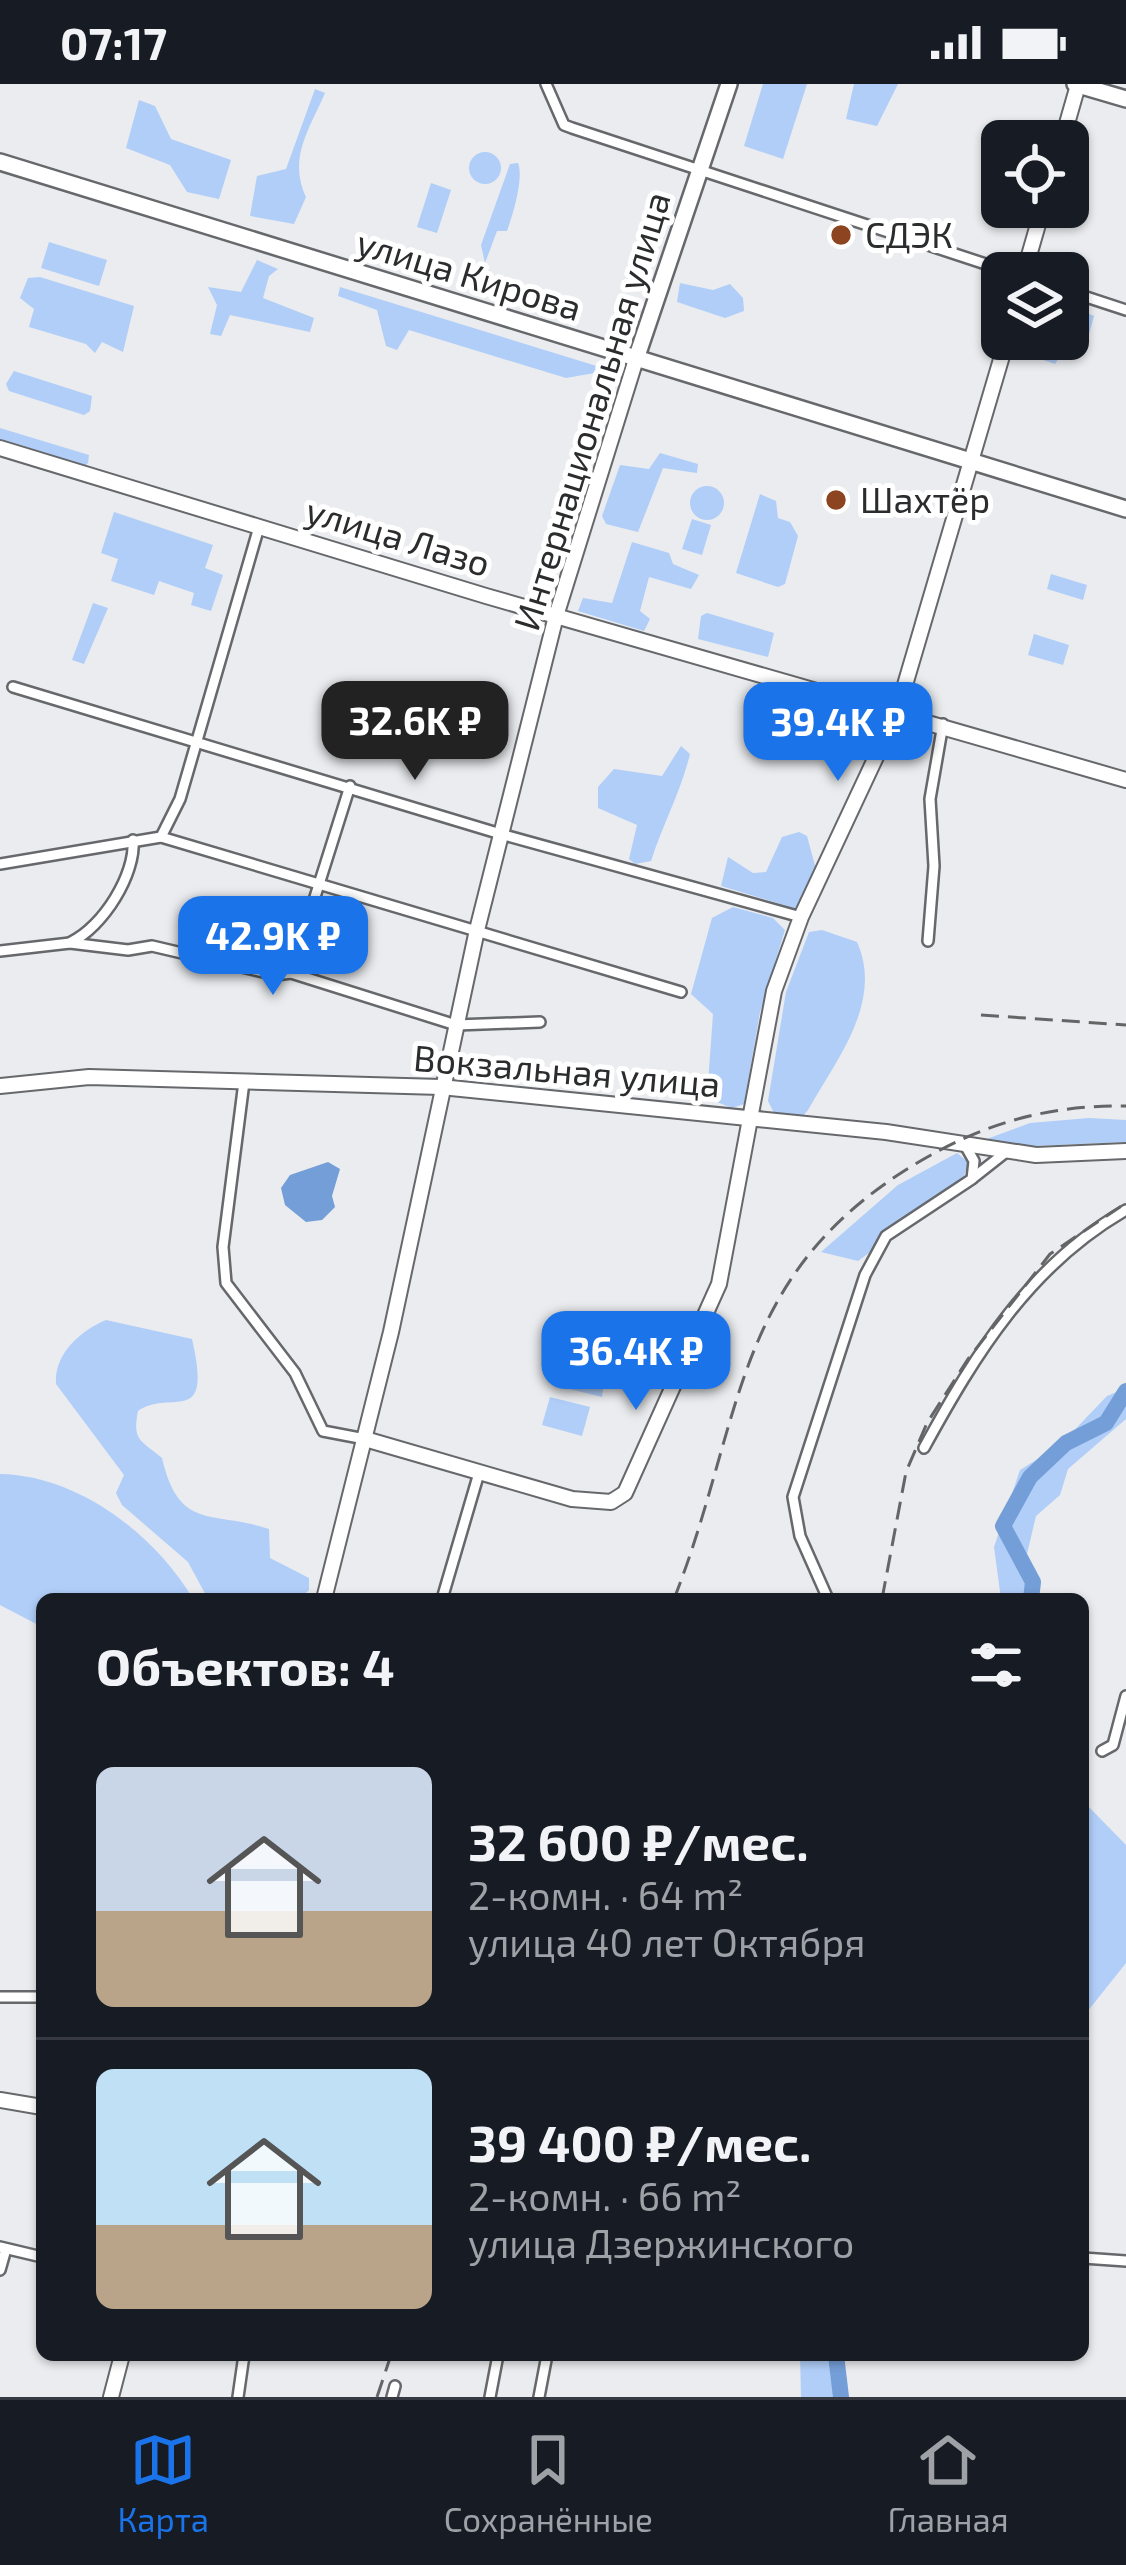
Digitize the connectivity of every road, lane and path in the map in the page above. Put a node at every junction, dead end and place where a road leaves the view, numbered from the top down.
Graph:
1 (546, 84) edge
2 (729, 84) edge
3 (1077, 84) edge
4 (1126, 99) edge
5 (1068, 120) edge
6 (0, 162) edge
7 (700, 169) junction
8 (981, 262) edge
9 (1089, 298) edge
10 (1126, 310) edge
11 (637, 356) junction
12 (1000, 360) edge
13 (0, 448) edge
14 (973, 460) junction
15 (1126, 509) edge
16 (259, 527) junction
17 (556, 616) junction
18 (13, 687) dead end
19 (897, 712) junction
20 (943, 724) junction
21 (196, 741) junction
22 (1126, 780) edge
23 (350, 787) junction
24 (503, 836) junction
25 (161, 837) junction
26 (134, 840) junction
27 (0, 864) edge
28 (321, 881) junction
29 (801, 917) junction
30 (477, 930) junction
31 (928, 941) dead end
32 (70, 943) junction
33 (0, 951) edge
34 (291, 974) junction
35 (681, 992) dead end
36 (540, 1022) dead end
37 (456, 1025) junction
38 (244, 1082) junction
39 (0, 1086) edge
40 (441, 1087) junction
41 (751, 1117) junction
42 (965, 1145) junction
43 (1126, 1151) edge
44 (1006, 1152) junction
45 (972, 1179) junction
46 (1126, 1210) edge
47 (365, 1439) junction
48 (924, 1448) dead end
49 (479, 1473) junction
50 (325, 1593) edge
51 (444, 1593) edge
52 (825, 1593) edge
53 (1126, 1696) edge
54 (1102, 1750) dead end
55 (0, 1996) edge
56 (36, 1997) edge
57 (0, 2100) edge
58 (36, 2106) edge
59 (3, 2248) edge
60 (36, 2256) edge
61 (1089, 2258) edge
62 (1126, 2261) edge
63 (0, 2270) edge
64 (120, 2361) edge
65 (243, 2361) edge
66 (497, 2361) edge
67 (547, 2361) edge
68 (111, 2397) edge
69 (238, 2397) edge
70 (490, 2397) edge
71 (539, 2397) edge

1 - 7 street
2 - 7 main road, Интернациональная улица
3 - 4 main road
3 - 5 main road
6 - 11 main road, улица Кирова
7 - 8 street
7 - 11 main road, Интернациональная улица
9 - 10 street
11 - 14 main road, улица Кирова
11 - 17 main road, Интернациональная улица
12 - 14 main road
13 - 16 main road, улица Лазо
14 - 15 main road, улица Кирова
14 - 19 main road
16 - 17 main road, улица Лазо
16 - 21 street
17 - 19 main road, улица Лазо
17 - 24 main road, Интернациональная улица
18 - 21 street
19 - 20 main road, улица Лазо
19 - 29 main road
20 - 22 main road, улица Лазо
20 - 31 street
21 - 23 street
21 - 25 street
23 - 24 street
23 - 28 street
24 - 29 street
24 - 30 main road, Интернациональная улица
25 - 26 street
25 - 28 street
26 - 27 street
26 - 32 street
28 - 30 street
28 - 34 street
29 - 41 main road
30 - 35 street
30 - 37 main road, Интернациональная улица
32 - 33 street
32 - 34 street
34 - 37 street
36 - 37 street
37 - 40 main road, Интернациональная улица
38 - 39 main road, Вокзальная улица
38 - 40 main road, Вокзальная улица
38 - 47 street
40 - 41 main road, Вокзальная улица
40 - 47 main road, Интернациональная улица
41 - 42 main road, Вокзальная улица
41 - 49 main road
42 - 44 main road, Вокзальная улица
42 - 45 street
43 - 44 main road, Вокзальная улица
44 - 45 street
45 - 52 street
46 - 48 street
47 - 49 main road
47 - 50 main road, Интернациональная улица
49 - 51 street
53 - 54 street
55 - 56 street
57 - 58 main road
59 - 60 street
59 - 63 street
61 - 62 street
64 - 68 main road
65 - 69 street
66 - 70 street
67 - 71 street

